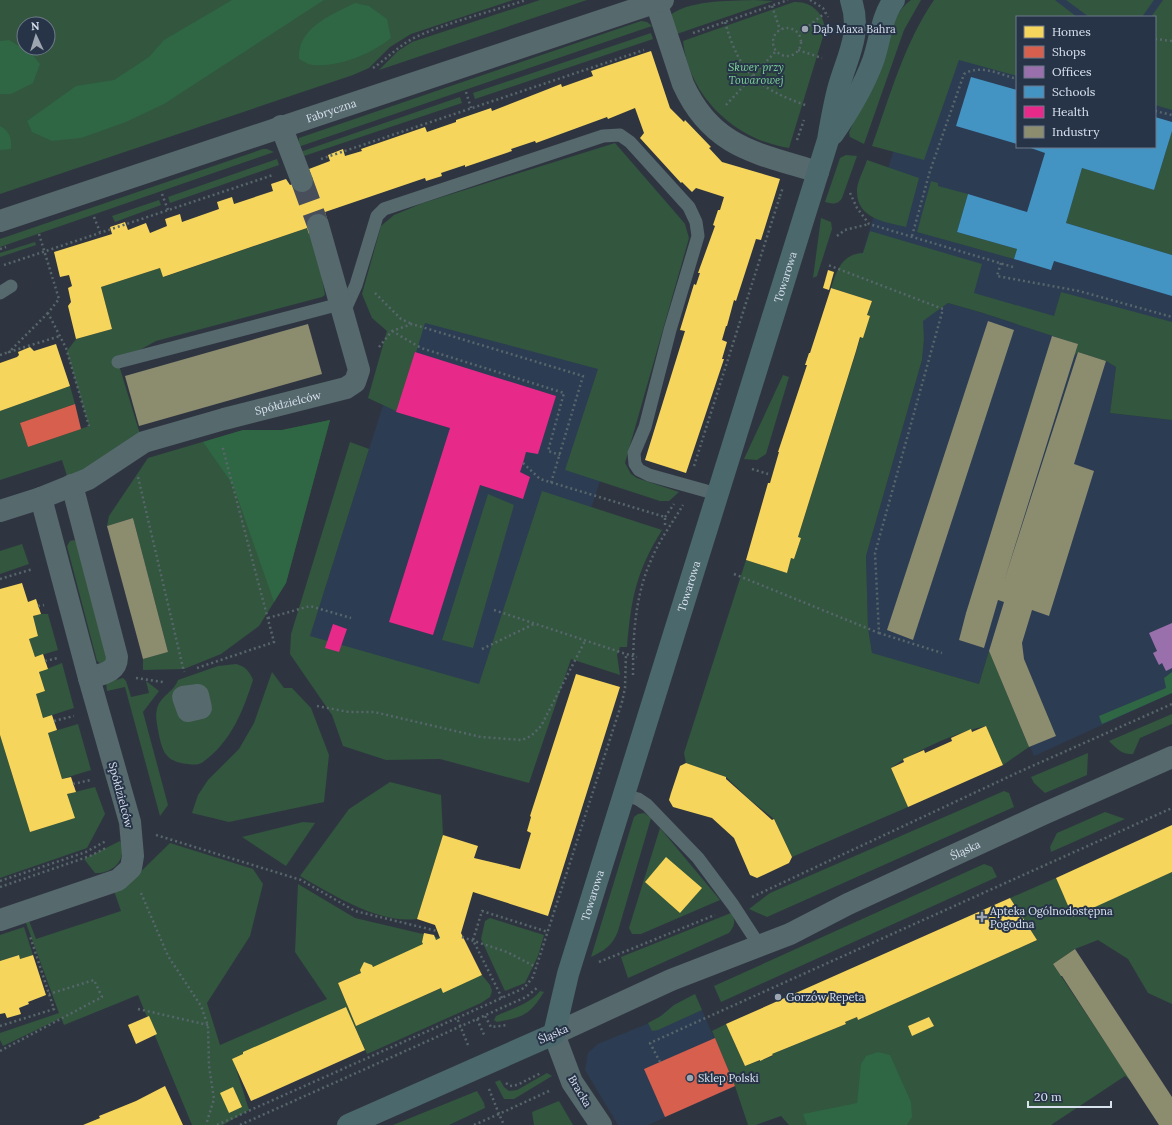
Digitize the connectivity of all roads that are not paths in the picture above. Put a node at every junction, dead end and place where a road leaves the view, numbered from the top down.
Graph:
1 (851, 0) edge
2 (894, 0) edge
3 (660, 1) edge
4 (282, 126) junction
5 (828, 140) junction
6 (818, 172) junction
7 (299, 174) tunnel mouth
8 (0, 221) edge
9 (318, 225) tunnel mouth
10 (342, 309) junction
11 (118, 362) dead end
12 (72, 485) junction
13 (718, 494) junction
14 (41, 498) junction
15 (0, 512) edge
16 (98, 675) junction
17 (1172, 757) edge
18 (623, 795) junction
19 (0, 920) edge
20 (760, 945) junction
21 (554, 1034) junction
22 (348, 1125) edge
23 (601, 1125) edge

1 - 5 street, Towarowa
2 - 5 street, Towarowa
3 - 4 street, Fabryczna
3 - 6 street
4 - 7 street
4 - 8 street, Fabryczna
5 - 6 street, Towarowa
6 - 13 street, Towarowa
9 - 10 street
10 - 11 lane
10 - 12 street, Spółdzielców
10 - 13 lane
12 - 14 street, Spółdzielców
12 - 16 street
13 - 18 street, Towarowa
14 - 15 street, Spółdzielców
14 - 16 street, Spółdzielców
16 - 19 street, Spółdzielców
17 - 20 street, Śląska
18 - 20 lane
18 - 21 street, Towarowa
20 - 21 street, Śląska
21 - 22 street, Śląska
21 - 23 street, Bracka

